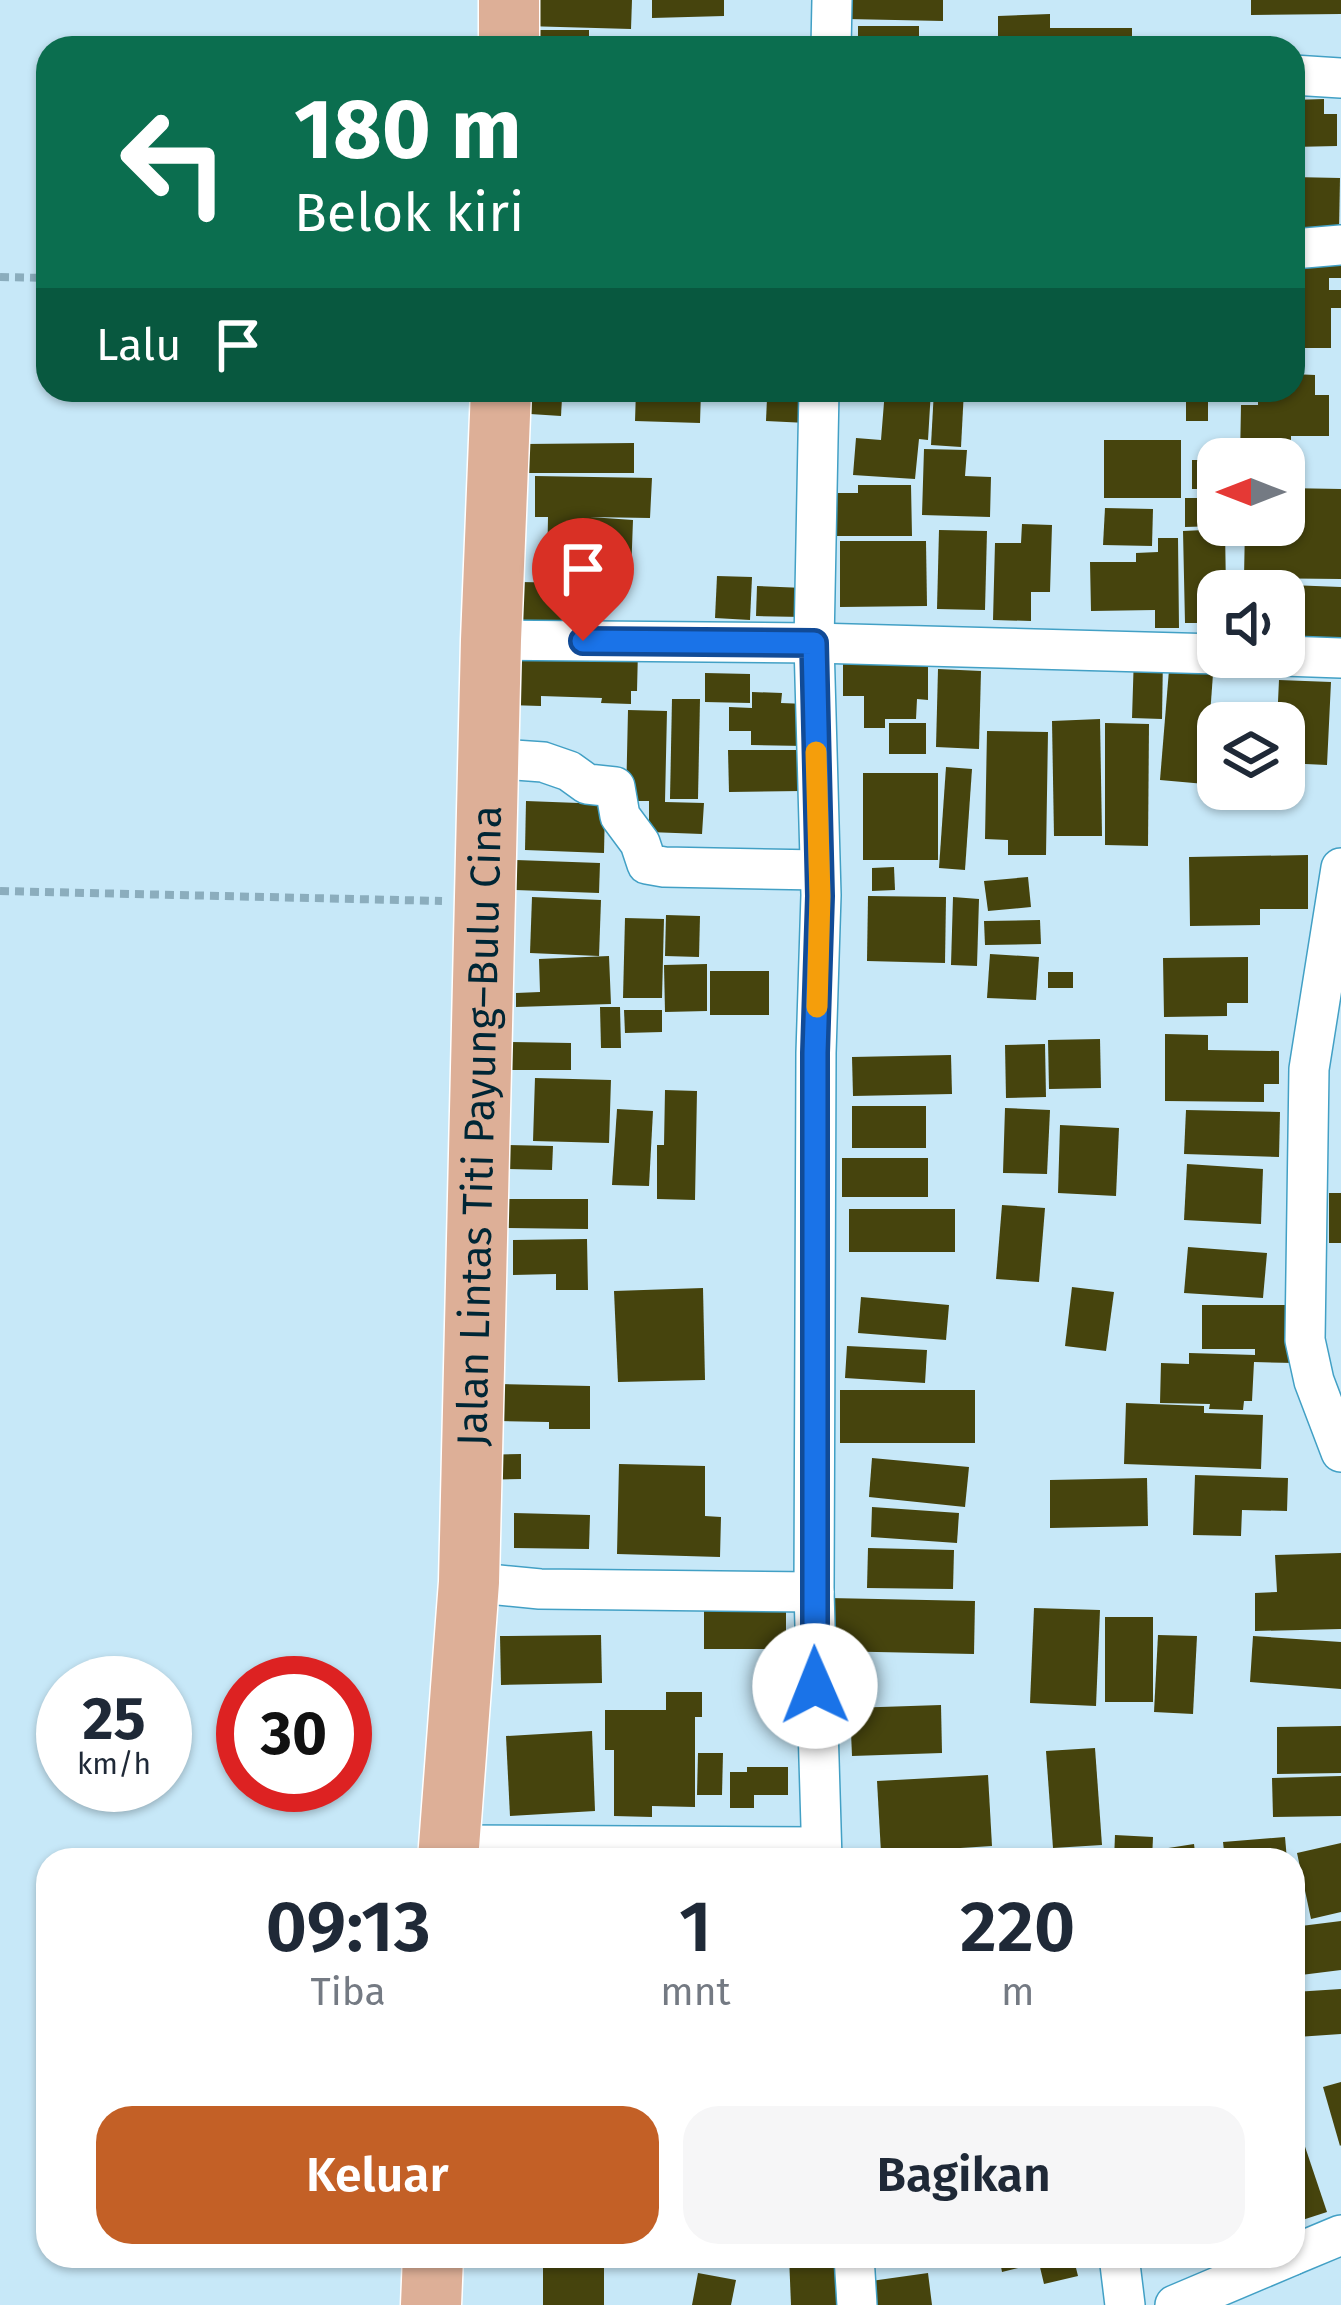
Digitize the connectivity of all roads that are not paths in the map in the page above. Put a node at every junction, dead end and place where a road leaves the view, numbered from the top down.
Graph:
1 (509, 0) edge
2 (832, 0) edge
3 (508, 36) edge
4 (831, 36) edge
5 (1305, 76) edge
6 (1341, 78) edge
7 (1341, 245) edge
8 (1305, 248) edge
9 (501, 402) edge
10 (819, 402) edge
11 (491, 640) junction
12 (814, 643) junction
13 (1197, 653) edge
14 (1305, 657) edge
15 (1341, 658) edge
16 (488, 758) junction
17 (1341, 868) edge
18 (819, 870) junction
19 (1341, 1452) edge
20 (470, 1582) junction
21 (814, 1592) junction
22 (448, 1848) edge
23 (821, 1848) edge
24 (1341, 2235) edge
25 (1305, 2250) edge
26 (433, 2268) edge
27 (855, 2268) edge
28 (1120, 2268) edge
29 (1263, 2268) edge
30 (431, 2305) edge
31 (857, 2305) edge
32 (1125, 2305) edge
33 (1175, 2305) edge

1 - 3 main road
2 - 4 street
5 - 6 street
7 - 8 street
9 - 11 main road, Jalan Lintas Titi Payung–Bulu Cina
10 - 12 street
11 - 12 street
11 - 16 main road, Jalan Lintas Titi Payung–Bulu Cina
12 - 13 street
12 - 18 street
14 - 15 street
16 - 18 street
16 - 20 main road, Jalan Lintas Titi Payung–Bulu Cina
17 - 19 street
18 - 21 street
20 - 21 street
20 - 22 main road, Jalan Lintas Titi Payung–Bulu Cina
21 - 23 street
24 - 25 street
26 - 30 main road
27 - 31 street
28 - 32 street
29 - 33 street

